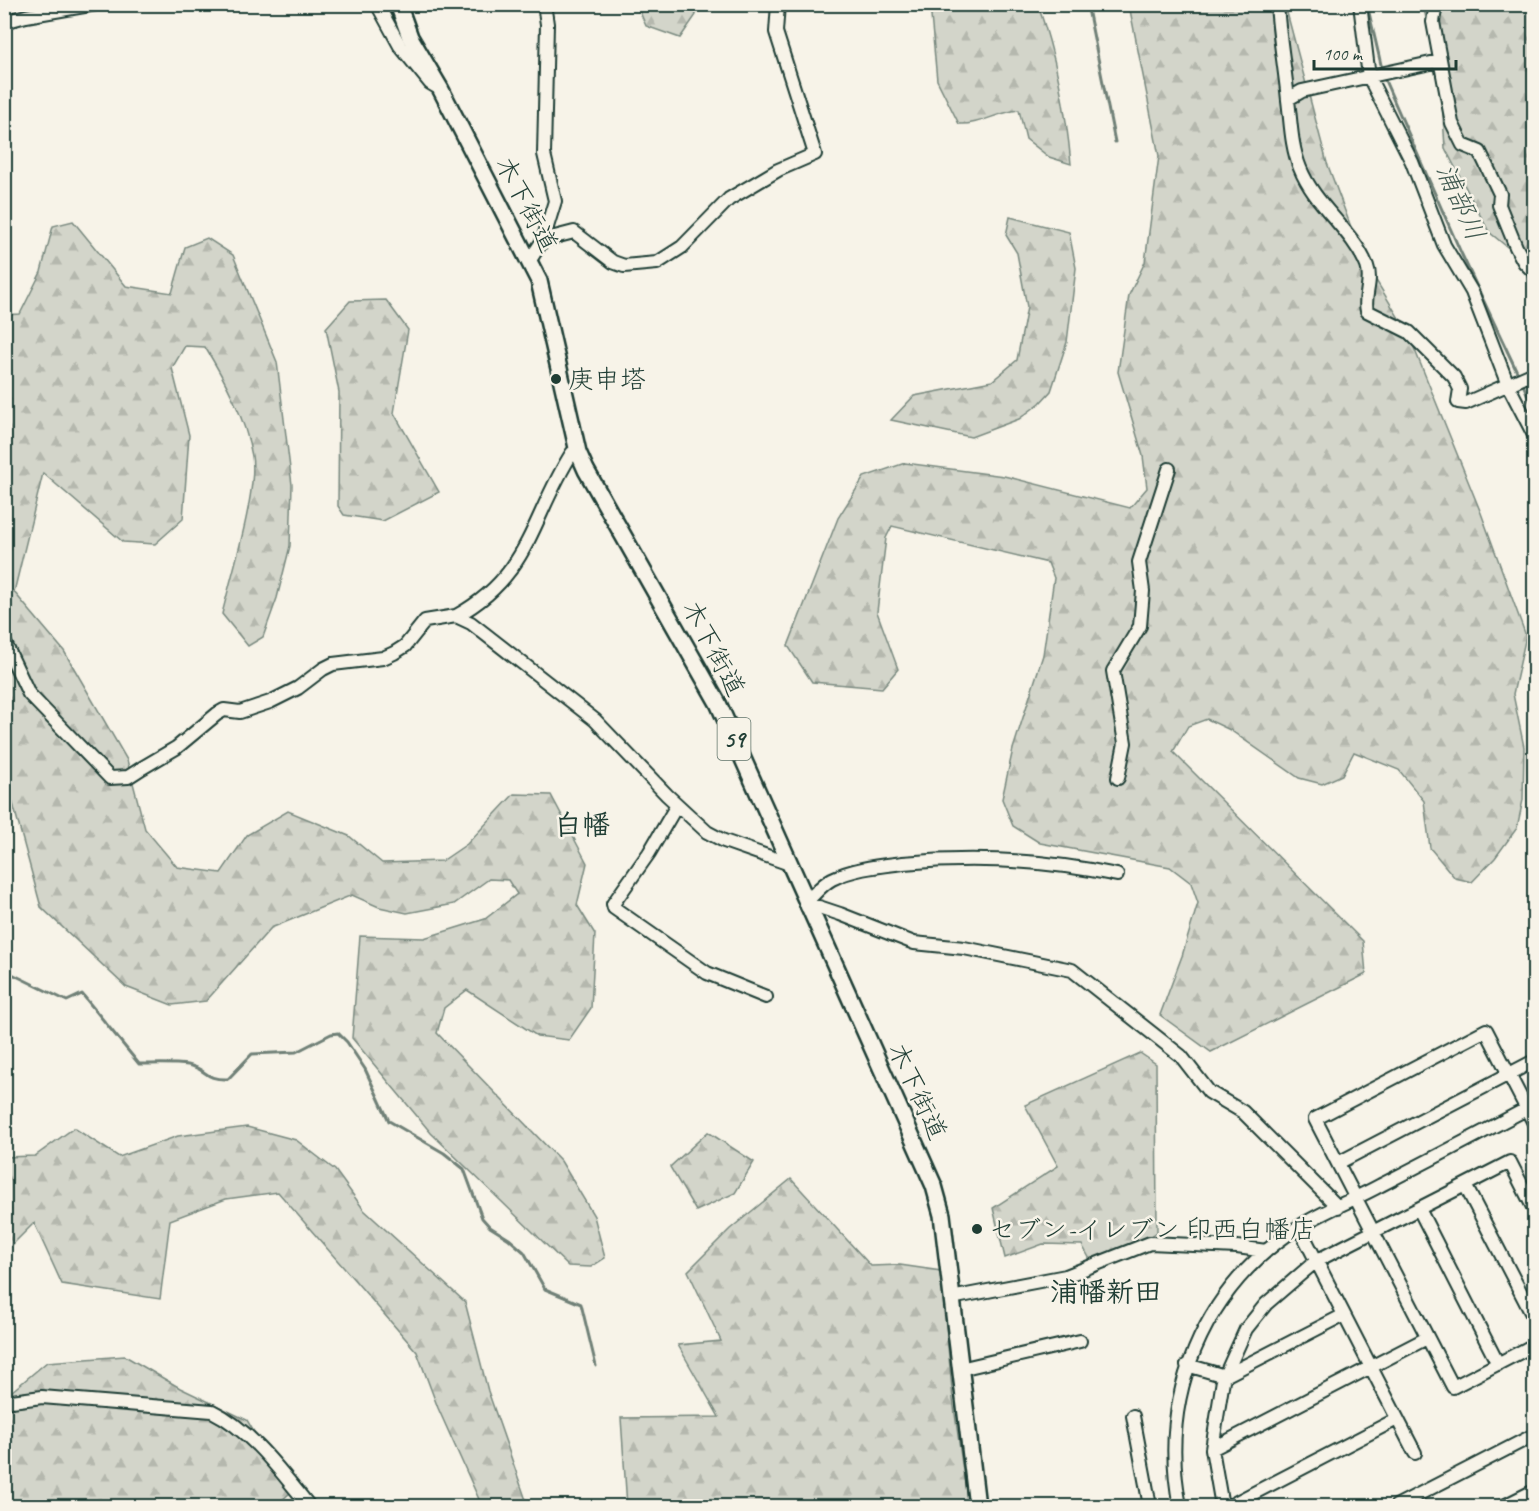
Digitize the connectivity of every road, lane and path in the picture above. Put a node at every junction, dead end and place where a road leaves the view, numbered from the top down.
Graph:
1 (96, 4) edge
2 (377, 4) edge
3 (398, 4) edge
4 (544, 4) edge
5 (778, 4) edge
6 (1277, 4) edge
7 (1360, 4) edge
8 (1436, 4) edge
9 (4, 22) edge
10 (1440, 61) junction
11 (1369, 77) junction
12 (440, 88) junction
13 (1288, 99) junction
14 (543, 240) junction
15 (530, 260) junction
16 (1534, 272) edge
17 (1534, 373) edge
18 (1508, 385) junction
19 (1534, 435) edge
20 (578, 452) junction
21 (1169, 469) dead end
22 (456, 616) junction
23 (4, 641) edge
24 (1118, 778) dead end
25 (677, 805) junction
26 (787, 863) junction
27 (1117, 875) dead end
28 (806, 905) junction
29 (766, 997) dead end
30 (1534, 1062) edge
31 (1509, 1075) junction
32 (1531, 1107) edge
33 (1534, 1123) edge
34 (1338, 1163) junction
35 (1465, 1185) junction
36 (1356, 1199) junction
37 (1338, 1207) junction
38 (1419, 1209) junction
39 (1534, 1209) edge
40 (1299, 1227) junction
41 (1373, 1232) junction
42 (1266, 1251) junction
43 (1317, 1261) junction
44 (951, 1298) junction
45 (1344, 1315) junction
46 (1534, 1318) edge
47 (1427, 1338) junction
48 (1080, 1341) dead end
49 (1534, 1345) edge
50 (1498, 1364) junction
51 (1187, 1365) junction
52 (1371, 1368) junction
53 (960, 1369) junction
54 (1225, 1376) junction
55 (4, 1402) edge
56 (1133, 1416) dead end
57 (1397, 1419) junction
58 (1534, 1435) edge
59 (1212, 1449) junction
60 (1415, 1453) dead end
61 (1534, 1491) edge
62 (1402, 1505) edge
63 (309, 1506) edge
64 (977, 1506) edge
65 (1150, 1506) edge
66 (1180, 1506) edge
67 (1222, 1506) edge
68 (1229, 1506) edge
69 (1504, 1506) edge

1 - 9 street
2 - 12 street
3 - 12 main road, 木下街道 / 59
4 - 14 street
5 - 14 street
6 - 13 street
7 - 11 street
8 - 10 street
10 - 11 street
10 - 16 street
11 - 13 street
11 - 18 street
12 - 15 main road, 木下街道 / 59
13 - 18 street
14 - 15 street
15 - 20 main road, 木下街道 / 59
17 - 18 street
18 - 19 street
20 - 22 street
20 - 26 main road, 木下街道 / 59
21 - 24 street
22 - 23 street
22 - 25 street
25 - 26 street
25 - 29 street
26 - 28 main road, 木下街道 / 59
27 - 28 street
28 - 37 street
28 - 44 main road, 木下街道 / 59
30 - 31 street
31 - 32 street
31 - 34 street
31 - 34 street
32 - 33 street
32 - 36 street
34 - 36 street
35 - 38 street
35 - 39 street
35 - 46 street
36 - 37 street
36 - 41 street
37 - 40 street
38 - 41 street
38 - 50 street
40 - 42 street
40 - 43 street
41 - 43 street
41 - 47 street
42 - 44 street
42 - 51 street
43 - 45 street
43 - 54 street
44 - 53 main road, 木下街道 / 59
45 - 52 street
45 - 54 street
47 - 50 street
47 - 52 street
48 - 53 street
49 - 50 street
51 - 54 street
51 - 66 street
52 - 57 street
52 - 59 street
53 - 64 main road, 木下街道 / 59
54 - 59 street
55 - 63 street
56 - 65 street
57 - 60 street
57 - 68 street
58 - 62 street
59 - 67 street
61 - 69 street

